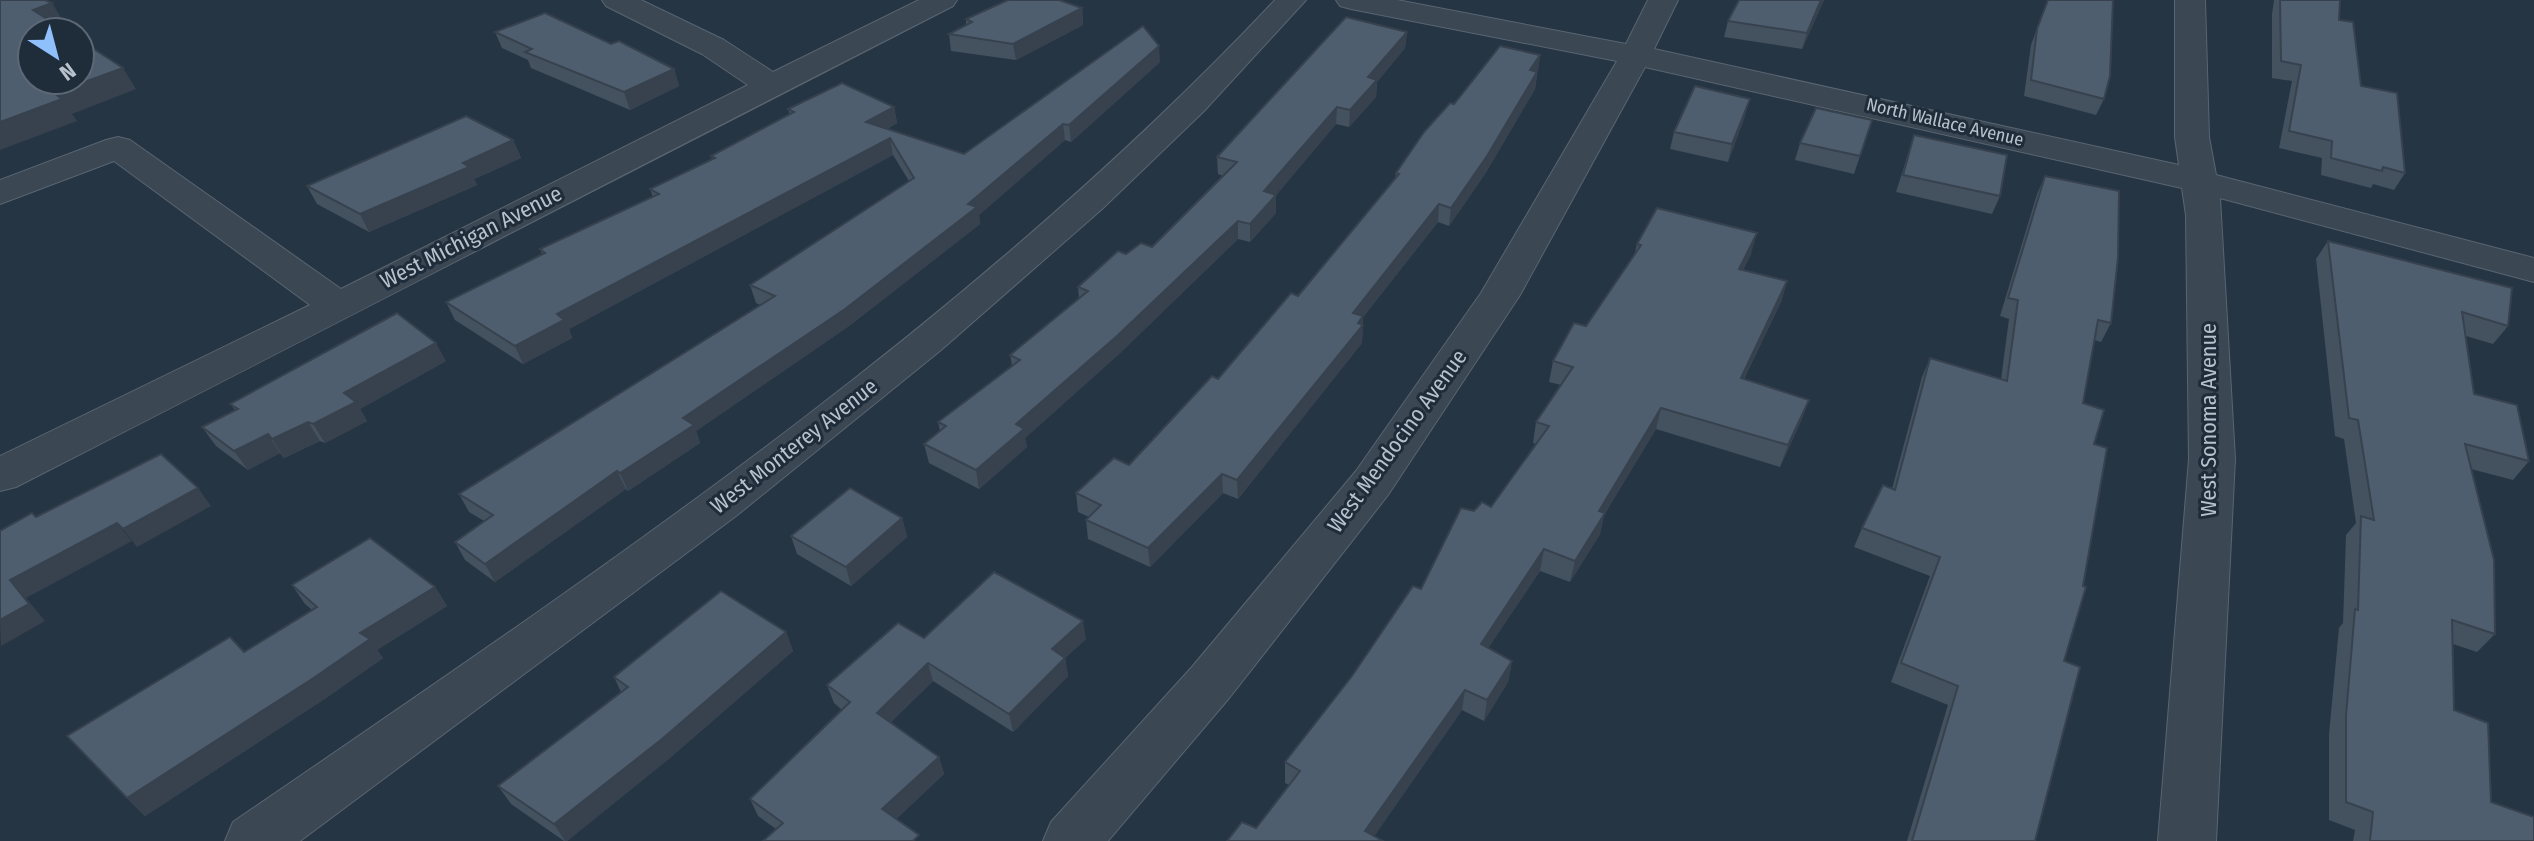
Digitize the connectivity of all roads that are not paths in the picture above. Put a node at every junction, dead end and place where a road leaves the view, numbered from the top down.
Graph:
1 (617, 0) edge
2 (942, 0) edge
3 (1291, 0) edge
4 (1351, 0) edge
5 (1663, 0) edge
6 (2190, 0) edge
7 (1636, 55) junction
8 (771, 86) junction
9 (2198, 181) junction
10 (0, 193) edge
11 (2534, 270) edge
12 (336, 305) junction
13 (0, 475) edge
14 (254, 841) edge
15 (1072, 841) edge
16 (2187, 841) edge

1 - 8 street
2 - 8 street, West Michigan Avenue
3 - 14 street, West Monterey Avenue
4 - 7 street, North Wallace Avenue
5 - 7 street, West Mendocino Avenue
6 - 9 street, West Sonoma Avenue
7 - 9 street, North Wallace Avenue
7 - 15 street, West Mendocino Avenue
8 - 12 street, West Michigan Avenue
9 - 11 street, North Wallace Avenue
9 - 16 street, West Sonoma Avenue
10 - 12 street
12 - 13 street, West Michigan Avenue

